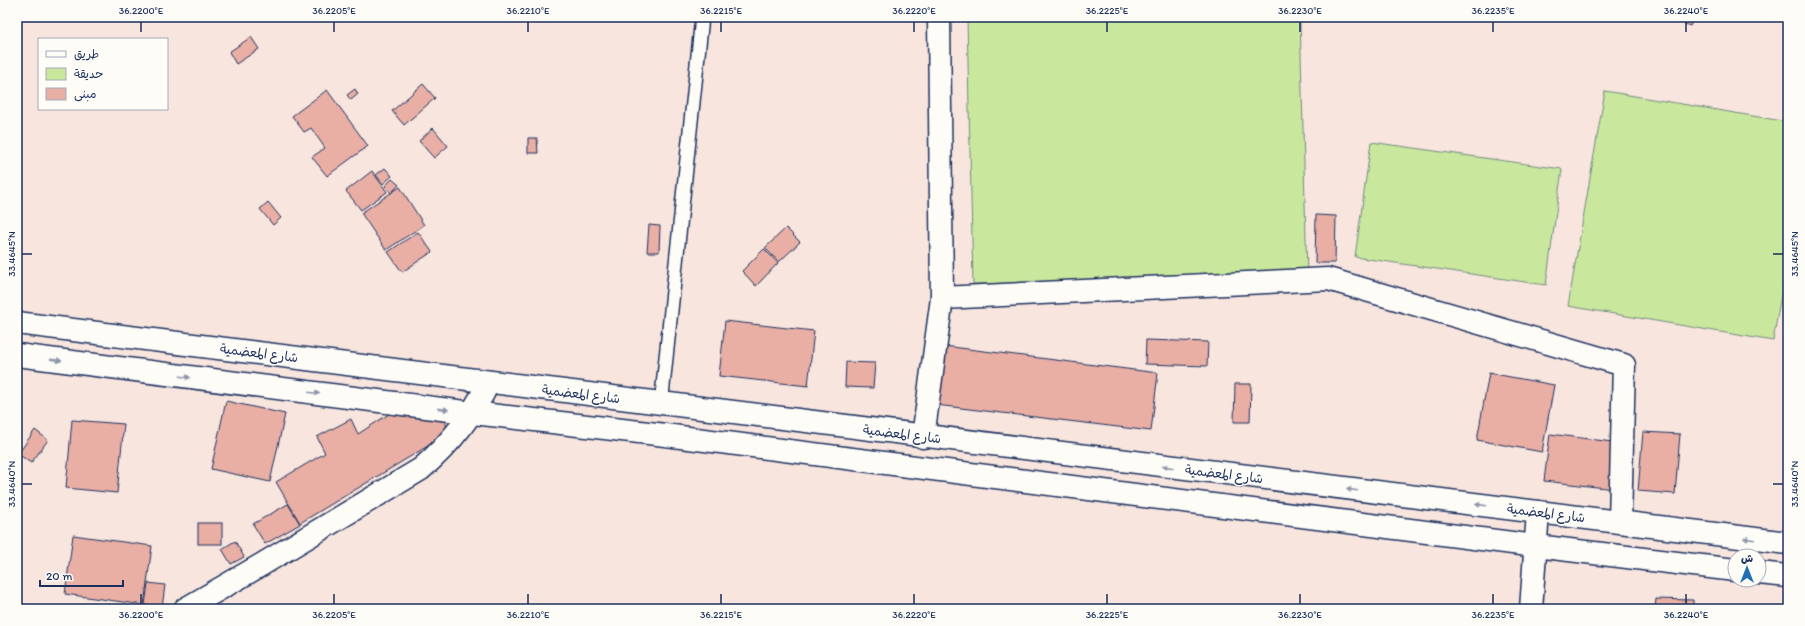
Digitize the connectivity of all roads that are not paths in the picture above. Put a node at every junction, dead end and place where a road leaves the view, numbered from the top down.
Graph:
1 (702, 17) edge
2 (938, 17) edge
3 (942, 298) junction
4 (17, 323) edge
5 (17, 355) edge
6 (489, 382) junction
7 (661, 404) junction
8 (473, 413) junction
9 (923, 437) junction
10 (1238, 476) junction
11 (1234, 508) junction
12 (1538, 512) junction
13 (1620, 522) junction
14 (1788, 544) edge
15 (1536, 546) junction
16 (1727, 569) edge
17 (1767, 574) edge
18 (1788, 576) edge
19 (185, 609) edge
20 (1531, 609) edge

1 - 7 lane
2 - 3 main road
3 - 9 main road
3 - 13 main road
4 - 6 main road, شارع المعضمية
5 -> 8 main road
6 - 7 main road, شارع المعضمية
6 - 8 main road
7 - 9 main road, شارع المعضمية
8 - 11 main road
8 - 19 main road
10 -> 9 main road, شارع المعضمية
10 - 11 main road
12 -> 10 main road, شارع المعضمية
11 - 15 main road
12 - 13 main road, شارع المعضمية
12 - 15 main road
14 -> 13 main road, شارع المعضمية
15 - 16 main road
15 - 20 main road
17 - 18 main road

